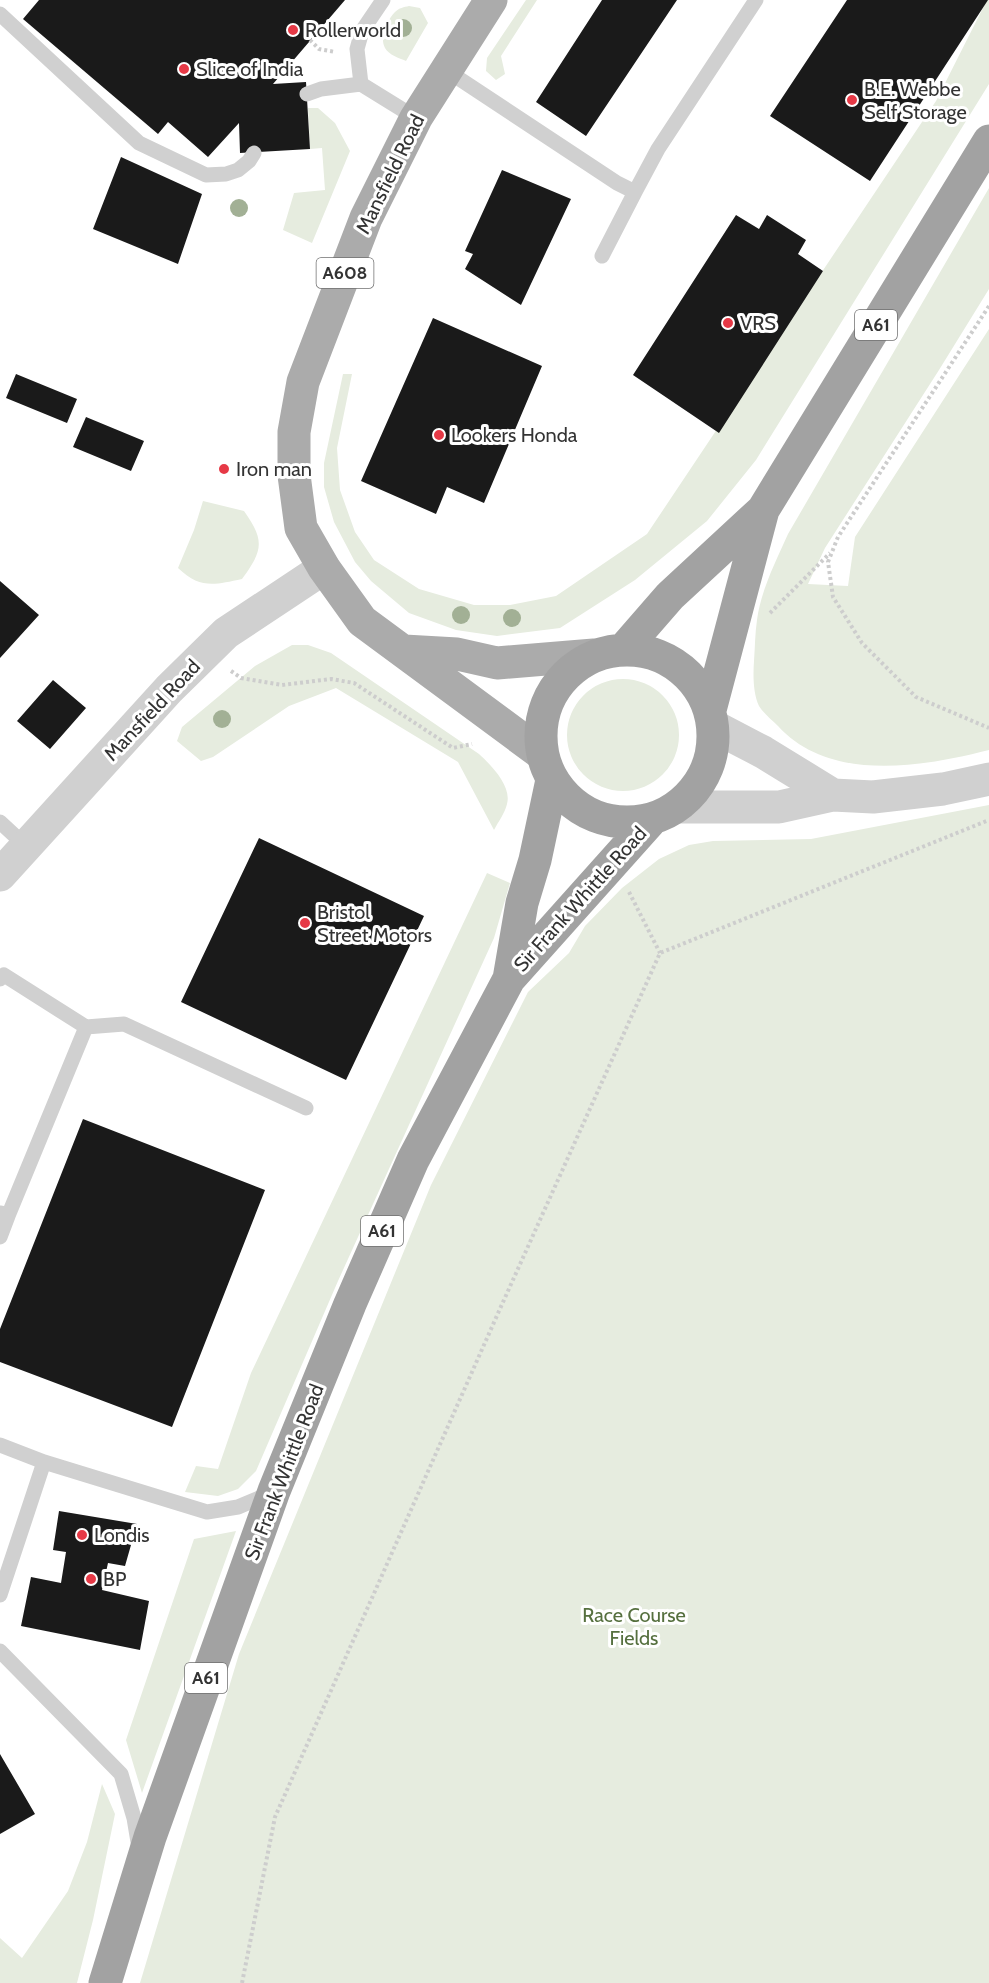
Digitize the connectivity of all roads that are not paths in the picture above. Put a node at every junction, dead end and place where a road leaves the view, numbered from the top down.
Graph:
1 (383, 0) edge
2 (756, 0) edge
3 (482, 3) edge
4 (0, 14) edge
5 (446, 70) junction
6 (361, 84) junction
7 (307, 94) dead end
8 (416, 118) junction
9 (989, 141) edge
10 (254, 153) dead end
11 (635, 192) junction
12 (602, 256) dead end
13 (763, 510) junction
14 (324, 568) junction
15 (404, 651) junction
16 (609, 652) junction
17 (712, 718) junction
18 (547, 767) junction
19 (989, 779) edge
20 (833, 795) junction
21 (665, 813) junction
22 (0, 822) edge
23 (27, 847) junction
24 (0, 875) edge
25 (0, 979) edge
26 (509, 979) junction
27 (86, 1027) junction
28 (306, 1108) dead end
29 (4, 1215) edge
30 (0, 1237) edge
31 (0, 1445) edge
32 (44, 1462) junction
33 (274, 1491) junction
34 (0, 1595) edge
35 (0, 1651) edge
36 (141, 1865) junction
37 (105, 1983) edge

1 - 6 lane
2 - 11 lane
3 - 5 main road, Mansfield Road / A608
4 - 10 lane
5 - 8 main road, Mansfield Road / A608
5 - 11 lane
6 - 7 lane
6 - 8 lane
8 - 14 main road, Mansfield Road / A608
9 - 13 highway, A61
11 - 12 lane
13 - 16 highway, A61
13 - 17 highway, A61
14 - 15 main road, Mansfield Road / A608
14 - 23 street, Mansfield Road
15 - 16 main road
15 - 18 main road, Mansfield Road / A608
16 - 17 highway
16 - 18 highway
17 - 20 street
17 - 21 highway
18 - 21 highway
18 - 26 highway, Sir Frank Whittle Road / A61
19 - 20 street
20 - 21 street
21 - 26 highway, Sir Frank Whittle Road / A61
22 - 23 lane
23 - 24 street, Mansfield Road
25 - 27 lane
26 - 33 highway, Sir Frank Whittle Road / A61
27 - 28 lane
27 - 29 lane
29 - 30 lane
31 - 32 lane
32 - 33 lane
32 - 34 lane
33 - 36 highway, Sir Frank Whittle Road / A61
35 - 36 lane
36 - 37 highway, Sir Frank Whittle Road / A61

